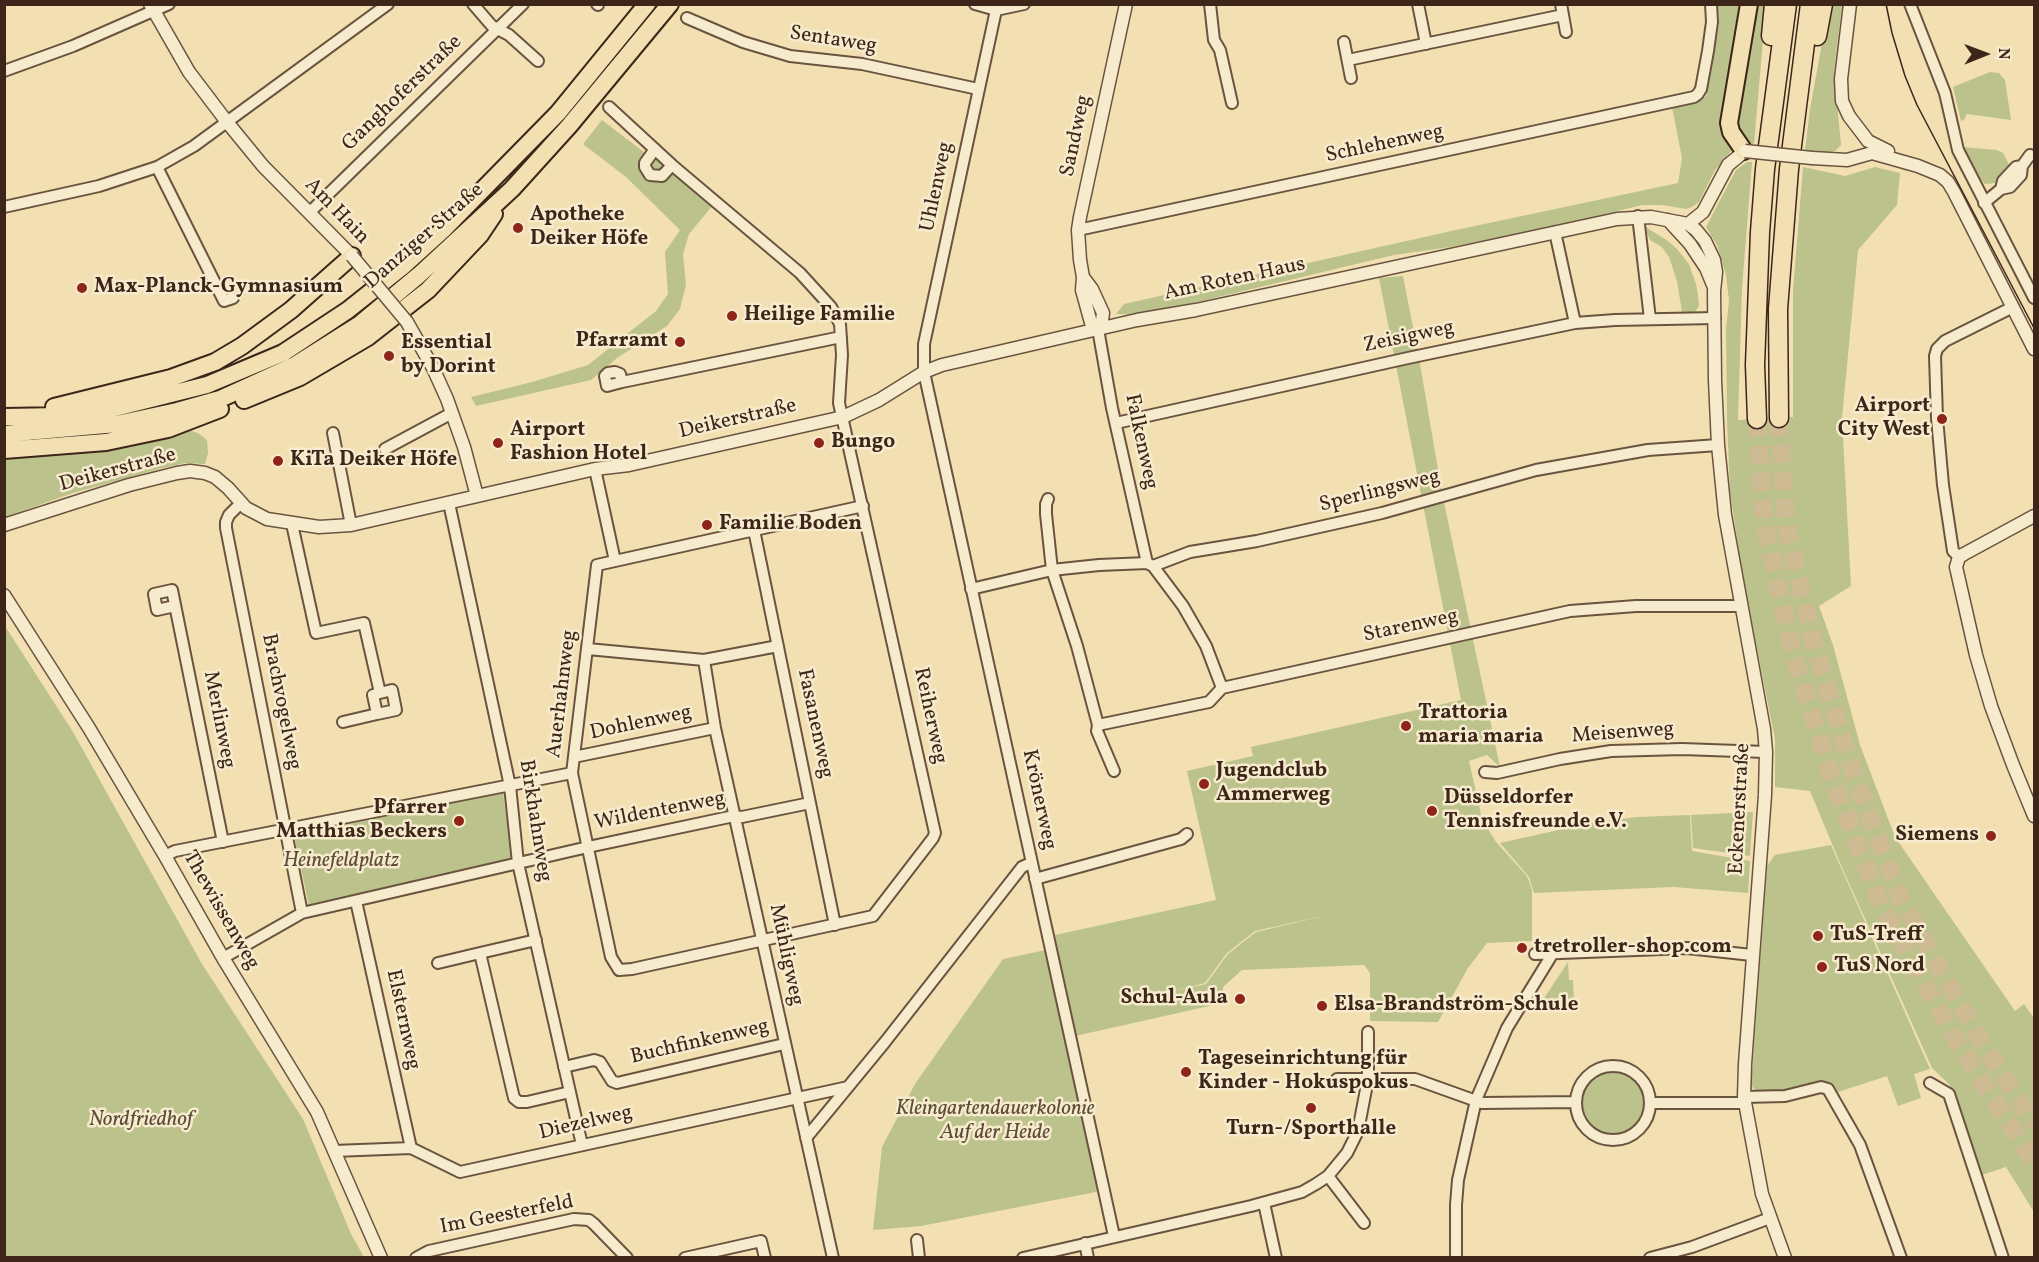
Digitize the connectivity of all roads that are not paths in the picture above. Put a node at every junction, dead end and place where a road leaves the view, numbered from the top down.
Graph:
1 (169, 4) edge
2 (388, 4) edge
3 (473, 4) edge
4 (523, 4) edge
5 (647, 4) edge
6 (670, 4) edge
7 (975, 4) edge
8 (1024, 4) edge
9 (1126, 4) edge
10 (1210, 4) edge
11 (1418, 4) edge
12 (1711, 4) edge
13 (1749, 4) edge
14 (1774, 4) edge
15 (1787, 4) edge
16 (1810, 4) edge
17 (1823, 4) edge
18 (1850, 4) edge
19 (1855, 4) edge
20 (1910, 4) edge
21 (152, 8) edge
22 (996, 10) junction
23 (1562, 10) edge
24 (687, 18) dead end
25 (1849, 18) junction
26 (499, 29) junction
27 (1566, 32) dead end
28 (1344, 42) dead end
29 (1426, 44) junction
30 (1348, 60) junction
31 (538, 61) dead end
32 (4, 71) edge
33 (1351, 78) dead end
34 (978, 89) junction
35 (1232, 103) dead end
36 (1774, 105) junction
37 (609, 107) dead end
38 (227, 122) junction
39 (1868, 141) junction
40 (655, 149) junction
41 (1745, 151) junction
42 (1862, 155) junction
43 (2031, 155) dead end
44 (1906, 162) junction
45 (672, 165) junction
46 (157, 167) junction
47 (512, 189) junction
48 (1787, 195) junction
49 (1984, 203) junction
50 (4, 207) edge
51 (310, 212) junction
52 (1638, 216) junction
53 (1668, 220) junction
54 (1688, 224) junction
55 (1078, 230) junction
56 (1555, 232) junction
57 (352, 256) junction
58 (1083, 277) junction
59 (1714, 287) junction
60 (233, 298) dead end
61 (2034, 298) edge
62 (2013, 307) junction
63 (1103, 314) junction
64 (1715, 318) junction
65 (1650, 319) junction
66 (1137, 320) junction
67 (1575, 323) junction
68 (1097, 329) junction
69 (841, 337) junction
70 (2034, 349) edge
71 (924, 372) junction
72 (622, 382) dead end
73 (452, 413) junction
74 (11, 416) edge
75 (843, 417) junction
76 (1779, 418) tunnel mouth
77 (1757, 419) tunnel mouth
78 (1116, 423) junction
79 (333, 433) dead end
80 (4, 434) edge
81 (1718, 445) junction
82 (385, 449) dead end
83 (4, 450) edge
84 (595, 470) junction
85 (477, 496) junction
86 (1048, 499) dead end
87 (241, 503) junction
88 (449, 503) junction
89 (863, 506) junction
90 (2034, 516) edge
91 (292, 524) junction
92 (4, 525) edge
93 (351, 525) junction
94 (754, 530) junction
95 (1959, 557) junction
96 (615, 561) junction
97 (1150, 565) junction
98 (1052, 570) junction
99 (971, 589) junction
100 (4, 595) edge
101 (175, 606) dead end
102 (1741, 606) junction
103 (778, 646) junction
104 (588, 649) junction
105 (704, 660) junction
106 (1222, 688) junction
107 (380, 693) junction
108 (377, 714) junction
109 (343, 722) dead end
110 (1098, 725) junction
111 (715, 728) junction
112 (1766, 752) junction
113 (574, 757) junction
114 (1114, 771) dead end
115 (1485, 772) dead end
116 (572, 773) junction
117 (510, 786) junction
118 (810, 803) junction
119 (734, 816) junction
120 (2034, 816) edge
121 (286, 831) junction
122 (1187, 834) dead end
123 (223, 842) junction
124 (588, 847) junction
125 (165, 856) junction
126 (518, 863) junction
127 (1031, 863) junction
128 (1035, 879) junction
129 (356, 901) junction
130 (303, 913) junction
131 (835, 925) junction
132 (536, 940) junction
133 (762, 940) junction
134 (480, 953) junction
135 (1553, 953) junction
136 (1535, 954) dead end
137 (1752, 955) junction
138 (223, 958) junction
139 (438, 963) dead end
140 (1368, 1032) dead end
141 (784, 1044) junction
142 (564, 1066) junction
143 (1337, 1079) dead end
144 (1368, 1079) junction
145 (1930, 1083) dead end
146 (848, 1087) junction
147 (570, 1092) junction
148 (796, 1097) junction
149 (1476, 1100) junction
150 (1745, 1100) junction
151 (1576, 1102) junction
152 (1650, 1103) junction
153 (806, 1138) junction
154 (582, 1144) junction
155 (411, 1148) junction
156 (334, 1151) junction
157 (1328, 1176) junction
158 (1264, 1203) junction
159 (1770, 1218) junction
160 (1364, 1223) dead end
161 (1114, 1236) junction
162 (917, 1240) dead end
163 (1085, 1243) junction
164 (381, 1257) edge
165 (416, 1257) edge
166 (627, 1257) edge
167 (685, 1257) edge
168 (765, 1257) edge
169 (833, 1257) edge
170 (919, 1257) edge
171 (1023, 1257) edge
172 (1088, 1257) edge
173 (1276, 1257) edge
174 (1456, 1257) edge
175 (1650, 1257) edge
176 (1785, 1257) edge
177 (1901, 1257) edge
178 (2003, 1257) edge

1 - 21 street
2 - 38 street
3 - 26 street
4 - 26 street, Ganghoferstraße
5 - 74 main road, Danziger Straße
6 - 47 main road, Danziger Straße
7 - 22 street
8 - 22 street
9 - 55 street, Sandweg
10 - 35 street
11 - 29 street
12 - 55 street, Schlehenweg
13 - 41 main road
14 - 36 highway
15 - 36 highway
16 - 48 highway
17 - 48 highway
18 - 25 street
19 - 25 street
20 - 49 street
21 - 32 street
21 - 38 street, Am Hain
22 - 34 street, Uhlenweg
23 - 27 street
23 - 29 street
24 - 34 street, Sentaweg
25 - 39 street
26 - 31 street
26 - 51 street, Ganghoferstraße
28 - 30 street
29 - 30 street
30 - 33 street
34 - 71 street, Uhlenweg
36 - 77 highway
37 - 40 street, Reiherweg
38 - 46 street
38 - 51 street, Am Hain
39 - 42 street
39 - 44 street
40 - 45 street, Reiherweg
40 - 45 street
41 - 42 street, bridge
41 - 54 street
42 - 44 street
43 - 49 street
44 - 62 street
45 - 69 street, Reiherweg
46 - 50 street
46 - 60 street
47 - 80 main road, Danziger Straße
47 - 83 main road
48 - 76 highway
49 - 61 street
51 - 57 street, Am Hain
52 - 53 street, Am Roten Haus
52 - 56 street, Am Roten Haus
52 - 65 street
53 - 54 street, Am Roten Haus
53 - 59 street, Eckenerstraße
54 - 59 street, Eckenerstraße
55 - 58 street, Sandweg
56 - 66 street, Am Roten Haus
56 - 67 street
57 - 73 street, Am Hain, bridge
57 - 74 main road
58 - 63 street, Sandweg
58 - 68 street, Sandweg
59 - 64 street, Eckenerstraße
62 - 70 street
62 - 95 street
63 - 66 street
63 - 68 street
64 - 65 street, Zeisigweg
64 - 81 street, Eckenerstraße
65 - 67 street, Zeisigweg
66 - 68 street, Am Roten Haus
67 - 78 street, Zeisigweg
68 - 71 street, Am Roten Haus
68 - 78 street, Falkenweg
69 - 72 street
69 - 75 street, Reiherweg
71 - 75 street, Deikerstraße
71 - 99 street, Krönerweg
73 - 82 street
73 - 85 street, Am Hain
75 - 84 street, Deikerstraße
75 - 89 street, Reiherweg
78 - 97 street, Falkenweg
79 - 93 street
81 - 97 street, Sperlingsweg
81 - 102 street, Eckenerstraße
84 - 85 street, Deikerstraße
84 - 96 street
85 - 88 street, Deikerstraße
86 - 98 street
87 - 91 street, Deikerstraße
87 - 92 street, Deikerstraße
87 - 121 street, Brachvogelweg
88 - 93 street, Deikerstraße
88 - 117 street, Birkhahnweg
89 - 94 street
89 - 131 street, Reiherweg
90 - 95 street
91 - 93 street, Deikerstraße
91 - 107 street
94 - 96 street
94 - 103 street, Fasanenweg
95 - 120 street
96 - 104 street, Auerhahnweg
97 - 98 street, Sperlingsweg
97 - 106 street, Falkenweg
98 - 99 street, Sperlingsweg
98 - 110 street
99 - 127 street, Krönerweg
100 - 125 street, Thewissenweg
101 - 123 street, Merlinweg
102 - 106 street, Starenweg
102 - 112 street, Eckenerstraße
103 - 105 street
103 - 118 street, Fasanenweg
104 - 105 street
104 - 113 street, Auerhahnweg
105 - 111 street, Mühligweg
106 - 110 street, Starenweg
107 - 108 street
107 - 108 street
108 - 109 street
110 - 114 street
111 - 113 street, Dohlenweg
111 - 119 street, Mühligweg
112 - 115 street, Meisenweg
112 - 137 street, Eckenerstraße
113 - 116 street, Auerhahnweg
116 - 117 street
116 - 124 street, Auerhahnweg
117 - 121 street
117 - 126 street, Birkhahnweg
118 - 119 street, Wildentenweg
118 - 131 street, Fasanenweg
119 - 124 street, Wildentenweg
119 - 133 street, Mühligweg
121 - 123 street
121 - 130 street, Brachvogelweg
122 - 128 street
123 - 125 street
124 - 126 street, Wildentenweg
124 - 133 street, Auerhahnweg
125 - 138 street, Thewissenweg
126 - 129 street
126 - 132 street, Birkhahnweg
127 - 128 street, Krönerweg
127 - 146 street
128 - 161 street, Krönerweg
129 - 130 street
129 - 155 street, Elsternweg
130 - 138 street
131 - 133 street
132 - 134 street
132 - 142 street, Birkhahnweg
133 - 141 street, Mühligweg
134 - 139 street
134 - 147 street
135 - 136 street
135 - 137 street
135 - 149 street
137 - 150 street, Eckenerstraße
138 - 156 street, Thewissenweg
140 - 144 street
141 - 142 street, Buchfinkenweg
141 - 148 street, Mühligweg
142 - 147 street, Birkhahnweg
143 - 144 street
144 - 149 street
144 - 157 street
145 - 178 street
146 - 148 street, Diezelweg
146 - 153 street
147 - 154 street, Birkhahnweg
148 - 153 street, Mühligweg
148 - 154 street, Diezelweg
149 - 151 street
149 - 174 street
150 - 152 street
150 - 159 street, Eckenerstraße
150 - 177 street
151 - 152 street
151 - 152 street
153 - 169 street, Mühligweg
154 - 155 street, Diezelweg
155 - 156 street, Diezelweg
156 - 164 street, Thewissenweg
157 - 158 street
157 - 160 street
158 - 161 street
158 - 173 street
159 - 175 street
159 - 176 street, Eckenerstraße
161 - 163 street
162 - 170 street
163 - 171 street
163 - 172 street
165 - 166 street, Im Geesterfeld
167 - 168 street

